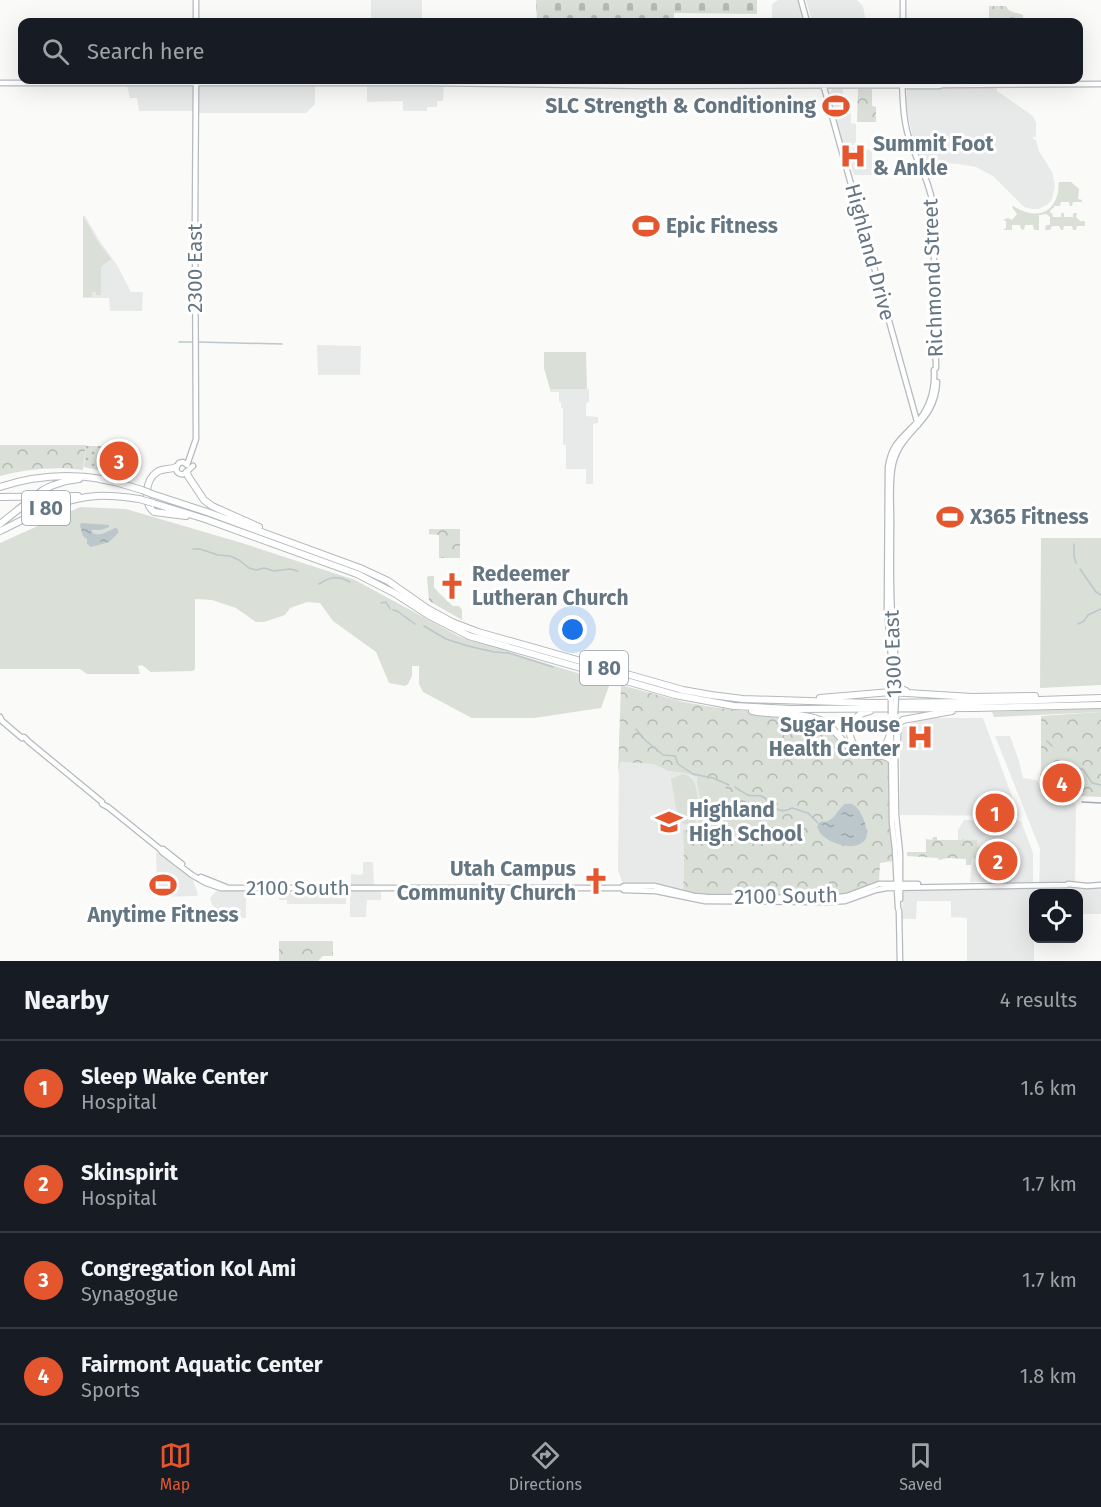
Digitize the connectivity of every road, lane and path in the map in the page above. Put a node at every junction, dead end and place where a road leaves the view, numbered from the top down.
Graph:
1 (196, 0) edge
2 (801, 0) edge
3 (903, 0) edge
4 (196, 18) edge
5 (806, 18) edge
6 (903, 18) edge
7 (0, 83) edge
8 (18, 83) edge
9 (196, 84) edge
10 (505, 84) edge
11 (732, 84) edge
12 (824, 84) edge
13 (902, 84) edge
14 (940, 84) edge
15 (1101, 84) edge
16 (914, 409) junction
17 (917, 424) junction
18 (907, 433) junction
19 (900, 438) joint
20 (176, 466) junction
21 (186, 467) junction
22 (102, 480) junction
23 (0, 487) edge
24 (0, 496) edge
25 (97, 496) junction
26 (205, 519) junction
27 (0, 524) edge
28 (0, 531) edge
29 (286, 541) junction
30 (891, 556) junction
31 (887, 574) junction
32 (891, 597) junction
33 (414, 603) junction
34 (428, 612) junction
35 (896, 674) junction
36 (909, 693) junction
37 (893, 694) junction
38 (1101, 698) edge
39 (787, 701) junction
40 (973, 704) junction
41 (992, 705) junction
42 (1101, 705) edge
43 (734, 706) junction
44 (891, 712) junction
45 (1, 719) edge
46 (891, 727) junction
47 (895, 745) junction
48 (891, 756) junction
49 (953, 884) junction
50 (989, 884) junction
51 (898, 886) junction
52 (980, 886) junction
53 (1022, 886) junction
54 (1101, 886) edge
55 (934, 887) junction
56 (900, 961) edge

1 - 4 main road
2 - 5 main road
3 - 6 main road
7 - 8 main road
9 - 21 main road, 2300 East
10 - 11 main road
12 - 16 main road, Highland Drive
13 - 17 main road, Richmond Street
14 - 15 main road
16 - 17 main road, Highland Drive
16 - 18 main road
17 - 18 main road, Richmond Street
18 - 19 main road, Richmond Street
18 - 30 main road, 1300 East
19 - 31 main road, 1300 East
20 - 21 main road, 2300 East
20 - 21 main road
20 - 26 highway
21 - 29 highway
22 - 23 highway
22 - 27 highway, I 80, bridge
22 - 29 highway, I 80, bridge
24 - 25 highway
25 - 26 highway, I 80, bridge
25 - 28 highway, I 80
26 - 33 highway, I 80
29 - 33 highway, I 80
30 - 31 main road
30 - 32 main road, 1300 East
31 - 32 main road
31 - 37 main road, 1300 East
32 - 35 main road, 1300 East
33 - 34 highway, I 80
34 - 39 highway, I 80
34 - 43 highway, I 80
35 - 36 highway
35 - 37 main road, 1300 East
36 - 37 highway
36 - 40 highway
37 - 39 highway
37 - 44 main road, 1300 East, bridge
38 - 40 highway
38 - 41 highway, I 80
39 - 40 highway, I 80
40 - 41 highway, I 80
40 - 44 highway, I 80
40 - 47 highway
41 - 42 highway, I 80
43 - 44 highway, I 80
43 - 48 highway
44 - 46 main road, 1300 East
44 - 46 highway
44 - 47 main road, 1300 East
45 - 51 main road, 2100 South
46 - 48 main road, 1300 East
47 - 51 main road, 1300 East
48 - 51 main road, 1300 East
49 - 50 main road, 2100 South
49 - 51 main road, 2100 South
49 - 55 main road
50 - 52 main road
50 - 53 main road, 2100 South
51 - 55 main road, 2100 South
51 - 56 main road, 1300 East
52 - 53 main road, 2100 South
52 - 55 main road, 2100 South
53 - 54 main road, 2100 South

